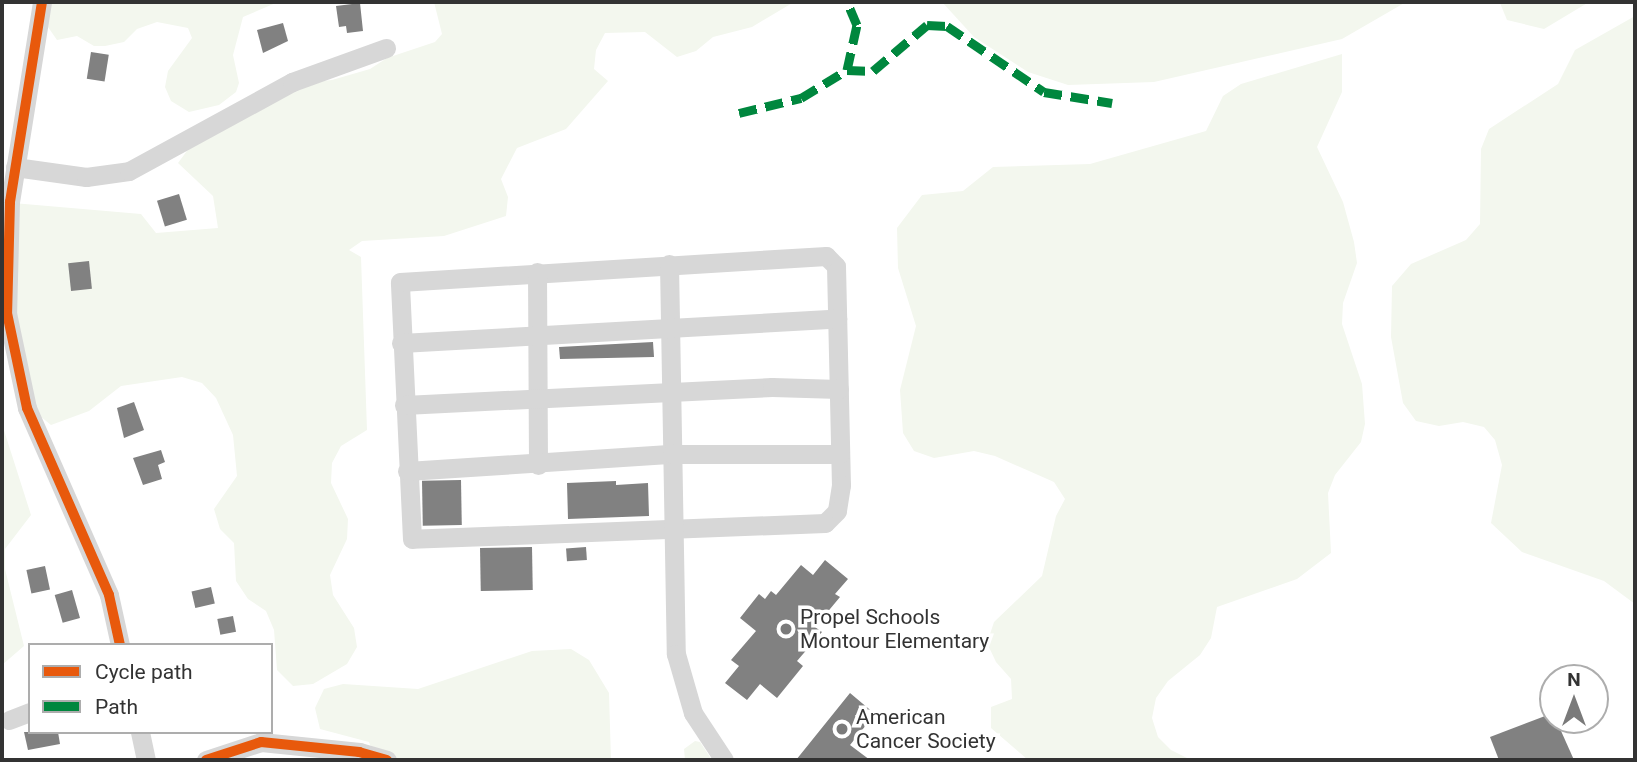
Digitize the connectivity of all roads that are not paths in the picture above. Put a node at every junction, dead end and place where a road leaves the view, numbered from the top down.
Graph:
1 (42, 2) edge
2 (386, 48) dead end
3 (15, 167) junction
4 (669, 264) junction
5 (537, 272) junction
6 (837, 319) junction
7 (670, 328) junction
8 (538, 336) junction
9 (401, 343) junction
10 (839, 389) junction
11 (671, 392) junction
12 (538, 398) junction
13 (404, 405) junction
14 (672, 454) junction
15 (840, 454) junction
16 (538, 465) junction
17 (407, 471) junction
18 (673, 530) junction
19 (120, 643) edge
20 (28, 713) edge
21 (9, 720) dead end
22 (140, 734) edge
23 (146, 760) edge
24 (206, 760) edge
25 (387, 760) edge
26 (724, 760) edge

1 - 3 street
2 - 3 street
3 - 19 street
4 - 5 street
4 - 6 street
4 - 7 street
5 - 8 street
5 - 9 street
6 - 7 street
6 - 10 street
7 - 8 street
7 - 11 street
8 - 9 street
8 - 12 street
9 - 13 street
10 - 11 street
10 - 15 street
11 - 12 street
11 - 14 street
12 - 13 street
12 - 16 street
13 - 17 street
14 - 15 street
14 - 16 street
14 - 18 street
15 - 18 street
16 - 17 street
17 - 18 street
18 - 26 street
20 - 21 street
22 - 23 street
24 - 25 street

